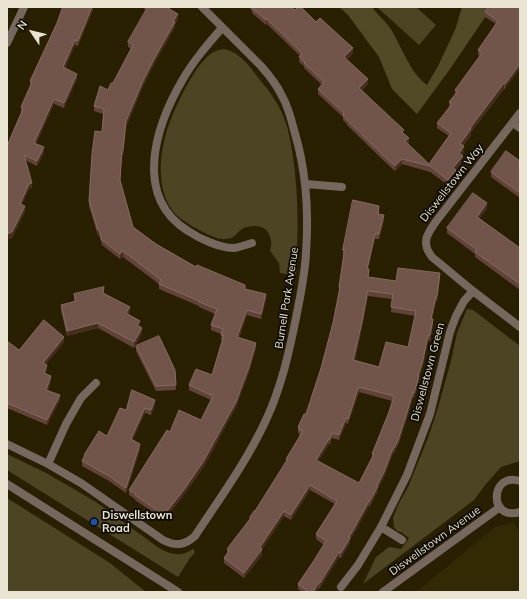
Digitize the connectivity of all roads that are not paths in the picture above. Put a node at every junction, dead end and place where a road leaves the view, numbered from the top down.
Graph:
1 (24, 7) edge
2 (202, 7) edge
3 (222, 28) junction
4 (7, 43) edge
5 (520, 113) edge
6 (513, 123) junction
7 (520, 128) edge
8 (306, 184) junction
9 (342, 188) dead end
10 (252, 243) dead end
11 (473, 291) junction
12 (520, 327) edge
13 (96, 383) dead end
14 (7, 444) edge
15 (48, 464) junction
16 (520, 481) edge
17 (7, 484) edge
18 (500, 507) junction
19 (520, 512) edge
20 (381, 527) junction
21 (402, 540) dead end
22 (341, 587) dead end
23 (178, 592) edge
24 (383, 592) edge

1 - 4 street
2 - 3 street, Burnell Park Avenue
3 - 8 street, Burnell Park Avenue
3 - 10 street
5 - 6 street, Diswellstown Way
6 - 7 street
6 - 11 street, Diswellstown Way
8 - 9 street
8 - 15 street, Burnell Park Avenue
11 - 12 street, Diswellstown Way
11 - 20 street, Diswellstown Green
13 - 15 street
14 - 15 street
16 - 18 street
17 - 23 street
18 - 19 street
18 - 24 street, Diswellstown Avenue
20 - 21 street
20 - 22 street, Diswellstown Green

